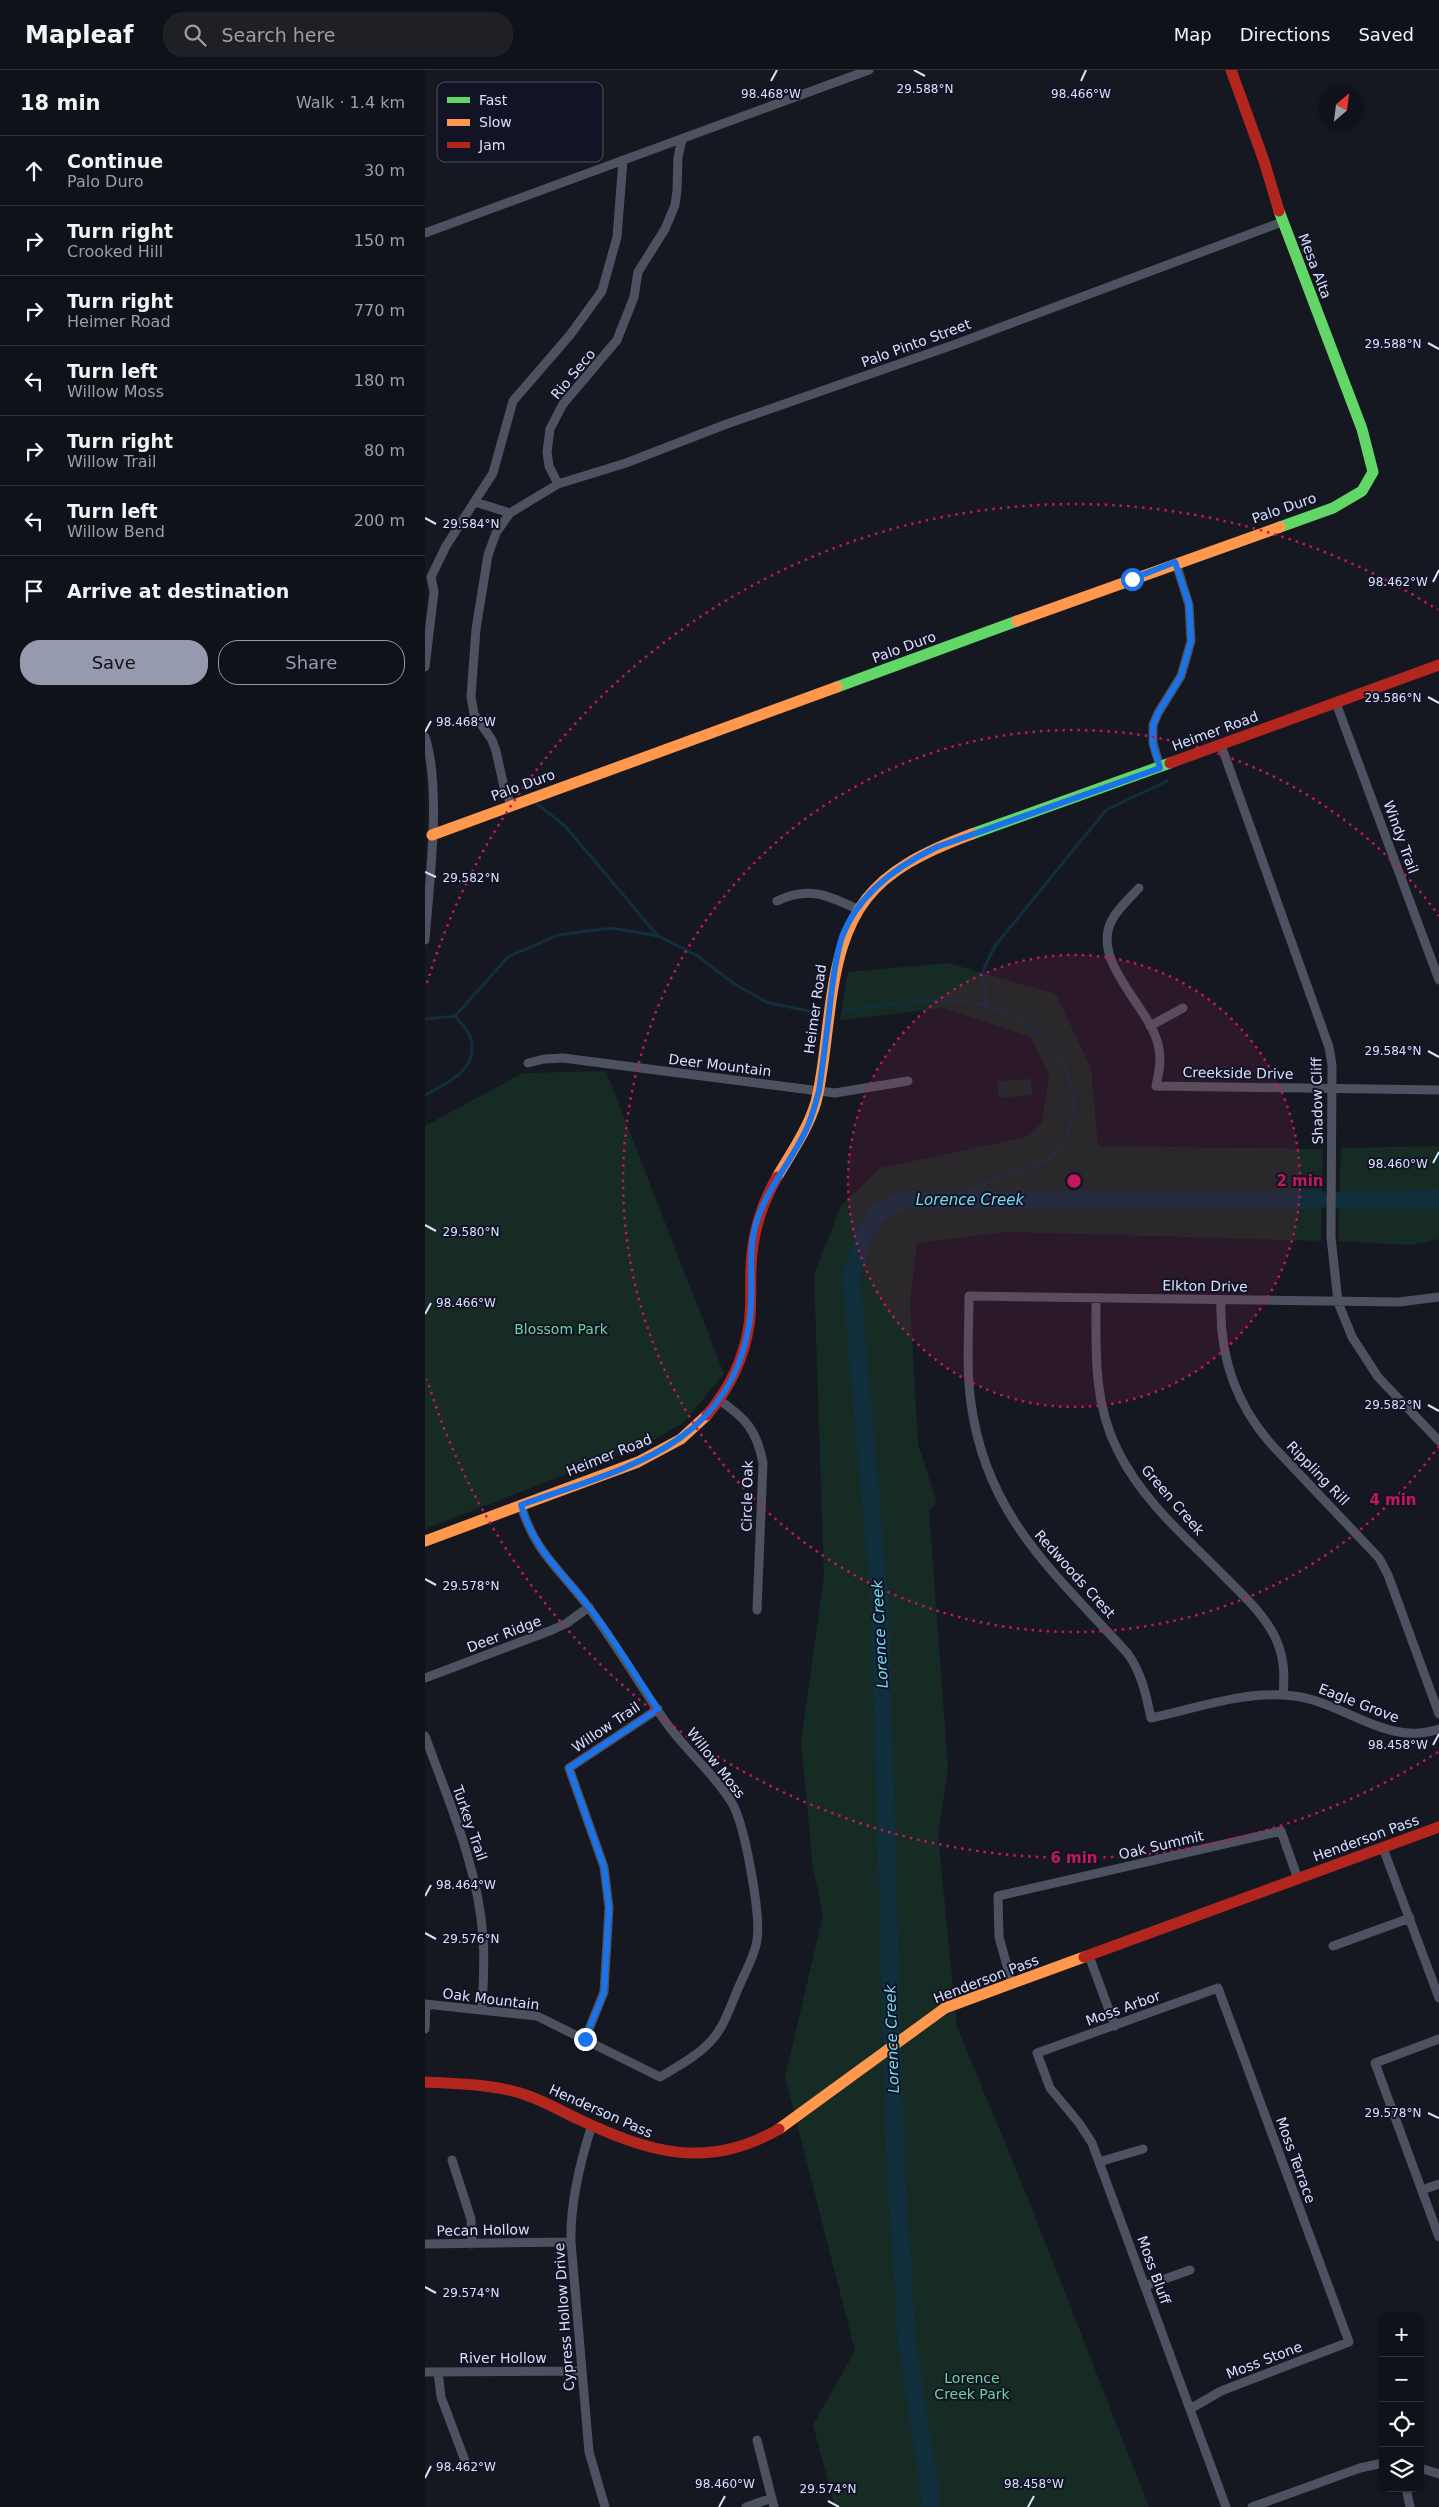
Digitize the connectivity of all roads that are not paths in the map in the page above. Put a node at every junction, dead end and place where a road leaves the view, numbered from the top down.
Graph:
1 (869, 70) edge
2 (1231, 70) edge
3 (682, 140) junction
4 (623, 160) junction
5 (1282, 222) junction
6 (425, 233) edge
7 (1373, 472) joint
8 (558, 484) junction
9 (475, 502) junction
10 (510, 513) junction
11 (1175, 562) junction
12 (1439, 665) edge
13 (425, 667) edge
14 (1336, 702) junction
15 (425, 736) edge
16 (1221, 745) junction
17 (1160, 768) junction
18 (511, 805) junction
19 (432, 834) junction
20 (1139, 888) dead end
21 (777, 901) dead end
22 (857, 909) junction
23 (425, 940) edge
24 (1439, 980) edge
25 (1183, 1008) dead end
26 (1151, 1026) junction
27 (528, 1063) dead end
28 (908, 1081) dead end
29 (1332, 1088) junction
30 (1439, 1090) edge
31 (819, 1091) junction
32 (969, 1296) joint
33 (1096, 1298) junction
34 (1439, 1298) edge
35 (1221, 1300) junction
36 (1338, 1302) junction
37 (719, 1400) junction
38 (1439, 1441) edge
39 (521, 1505) junction
40 (425, 1541) edge
41 (589, 1607) junction
42 (757, 1610) dead end
43 (425, 1678) edge
44 (1283, 1694) junction
45 (658, 1709) junction
46 (1439, 1714) edge
47 (1151, 1718) joint
48 (1439, 1729) edge
49 (425, 1736) edge
50 (1439, 1827) edge
51 (1383, 1848) junction
52 (1298, 1879) junction
53 (1410, 1918) junction
54 (1333, 1946) dead end
55 (1089, 1956) junction
56 (1012, 1984) junction
57 (1218, 1988) joint
58 (1439, 1998) edge
59 (426, 2004) edge
60 (482, 2010) junction
61 (1115, 2026) junction
62 (425, 2029) edge
63 (585, 2039) junction
64 (1439, 2040) edge
65 (1037, 2053) joint
66 (660, 2076) joint
67 (425, 2082) edge
68 (592, 2125) junction
69 (1143, 2149) dead end
70 (451, 2160) dead end
71 (1099, 2162) junction
72 (1439, 2184) edge
73 (1422, 2190) junction
74 (1439, 2236) edge
75 (571, 2242) junction
76 (425, 2244) edge
77 (472, 2244) junction
78 (1190, 2270) dead end
79 (1145, 2286) junction
80 (1349, 2342) joint
81 (581, 2371) junction
82 (425, 2372) edge
83 (437, 2372) junction
84 (1190, 2409) junction
85 (757, 2440) dead end
86 (1379, 2464) edge
87 (467, 2466) dead end
88 (1424, 2469) edge
89 (1439, 2474) edge
90 (1407, 2492) edge
91 (773, 2503) edge
92 (605, 2507) edge
93 (746, 2507) edge
94 (1227, 2507) edge
95 (1251, 2507) edge
96 (1410, 2507) edge

1 - 3 street
2 - 5 street, Mesa Alta
3 - 4 street
3 - 8 street, Rio Seco
4 - 6 street
4 - 9 street, Rio Seco
5 - 7 street, Mesa Alta
5 - 8 street, Palo Pinto Street
7 - 11 street, Palo Duro
8 - 10 street
9 - 10 street
9 - 13 street, Rio Seco
10 - 18 street
11 - 17 street
11 - 18 street, Palo Duro
12 - 14 street, Heimer Road
14 - 16 street, Heimer Road
14 - 24 street, Windy Trail
15 - 19 street
16 - 17 street, Heimer Road
16 - 29 street, Shadow Cliff
17 - 22 street, Heimer Road
18 - 19 street, Palo Duro
19 - 23 street
20 - 26 street
21 - 22 street
22 - 31 street, Heimer Road
25 - 26 street
26 - 29 street, Creekside Drive
27 - 31 street, Deer Mountain
28 - 31 street, Deer Mountain
29 - 30 street, Creekside Drive
29 - 36 street, Shadow Cliff
31 - 37 street, Heimer Road
32 - 33 street, Elkton Drive
32 - 47 street, Redwoods Crest
33 - 35 street, Elkton Drive
33 - 44 street, Green Creek
34 - 36 street, Elkton Drive
35 - 36 street, Elkton Drive
35 - 46 street, Rippling Rill
36 - 38 street, Shadow Cliff
37 - 39 street, Heimer Road
37 - 42 street, Circle Oak
39 - 40 street, Heimer Road
39 - 41 street, Willow Moss
41 - 43 street, Deer Ridge
41 - 45 street, Willow Moss
44 - 47 street, Eagle Grove
44 - 48 street, Eagle Grove
45 - 63 street, Willow Trail
45 - 66 street, Willow Moss
49 - 60 street, Turkey Trail
50 - 51 street, Henderson Pass
51 - 52 street, Henderson Pass
51 - 53 street
52 - 55 street, Henderson Pass
52 - 56 street, Oak Summit
53 - 54 street
53 - 58 street
55 - 56 street, Henderson Pass
55 - 61 street
56 - 68 street, Henderson Pass
57 - 61 street, Moss Arbor
57 - 80 street, Moss Terrace
59 - 60 street, Oak Mountain
59 - 62 street
60 - 63 street, Oak Mountain
61 - 65 street, Moss Arbor
63 - 66 street, Oak Mountain
64 - 73 street
65 - 71 street, Moss Bluff
67 - 68 street, Henderson Pass
68 - 75 street, Cypress Hollow Drive
69 - 71 street
70 - 77 street
71 - 79 street, Moss Bluff
72 - 73 street
73 - 74 street
75 - 77 street, Pecan Hollow
75 - 81 street, Cypress Hollow Drive
76 - 77 street, Pecan Hollow
78 - 79 street
79 - 84 street, Moss Bluff
80 - 84 street, Moss Stone
81 - 83 street, River Hollow
81 - 92 street, Cypress Hollow Drive
82 - 83 street, River Hollow
83 - 87 street
84 - 94 street, Moss Bluff
85 - 91 street
86 - 95 street
88 - 89 street
90 - 96 street
91 - 93 street

